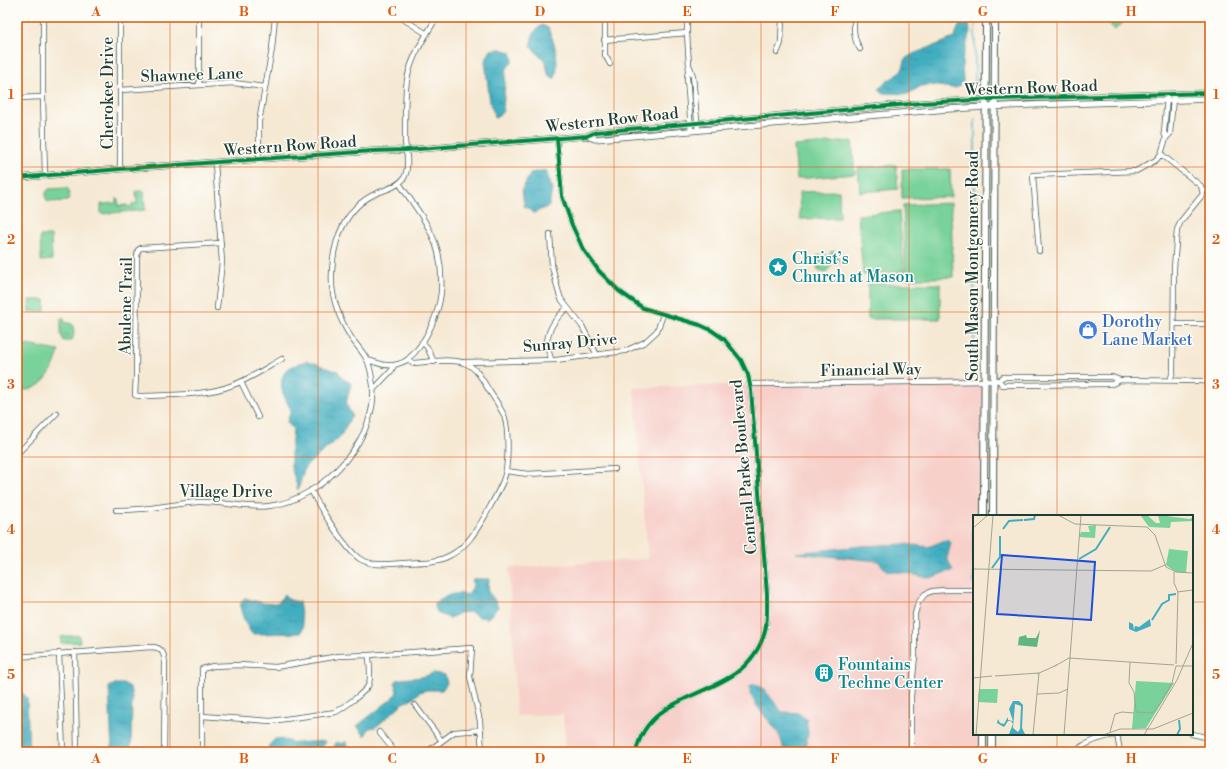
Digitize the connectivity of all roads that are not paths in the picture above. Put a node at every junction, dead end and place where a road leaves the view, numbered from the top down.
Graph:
1 (43, 17) edge
2 (120, 17) edge
3 (199, 17) edge
4 (275, 17) edge
5 (400, 17) edge
6 (437, 17) edge
7 (604, 17) edge
8 (687, 17) edge
9 (782, 17) edge
10 (854, 17) edge
11 (986, 17) edge
12 (994, 17) edge
13 (687, 33) junction
14 (426, 34) junction
15 (604, 40) junction
16 (860, 50) dead end
17 (777, 53) dead end
18 (610, 64) dead end
19 (199, 84) junction
20 (265, 87) junction
21 (120, 90) junction
22 (1210, 93) edge
23 (1170, 94) junction
24 (43, 97) junction
25 (17, 98) edge
26 (994, 99) junction
27 (986, 100) junction
28 (1210, 100) edge
29 (1170, 101) junction
30 (986, 107) junction
31 (994, 107) junction
32 (693, 123) junction
33 (691, 131) junction
34 (698, 131) junction
35 (587, 136) junction
36 (556, 138) junction
37 (406, 150) junction
38 (1161, 154) junction
39 (259, 159) junction
40 (215, 162) junction
41 (120, 169) junction
42 (44, 176) junction
43 (17, 178) edge
44 (399, 183) junction
45 (1203, 190) junction
46 (1210, 191) edge
47 (550, 234) dead end
48 (221, 243) junction
49 (1039, 251) dead end
50 (217, 308) dead end
51 (568, 308) junction
52 (663, 315) junction
53 (1174, 324) junction
54 (1210, 324) edge
55 (422, 342) junction
56 (597, 355) junction
57 (282, 358) dead end
58 (551, 359) junction
59 (367, 360) junction
60 (408, 360) junction
61 (434, 362) junction
62 (462, 362) junction
63 (394, 365) junction
64 (1210, 378) edge
65 (1120, 380) junction
66 (985, 381) junction
67 (996, 381) junction
68 (1170, 381) junction
69 (1203, 381) junction
70 (241, 382) junction
71 (1210, 383) edge
72 (750, 384) junction
73 (374, 389) junction
74 (57, 413) dead end
75 (258, 417) dead end
76 (17, 454) edge
77 (615, 469) dead end
78 (506, 471) junction
79 (311, 490) junction
80 (116, 510) dead end
81 (984, 515) edge
82 (993, 515) edge
83 (973, 590) edge
84 (75, 652) junction
85 (60, 654) junction
86 (369, 655) junction
87 (17, 657) edge
88 (415, 705) dead end
89 (202, 716) junction
90 (481, 730) junction
91 (379, 732) dead end
92 (1193, 734) edge
93 (983, 735) edge
94 (992, 735) edge
95 (1114, 735) edge
96 (1117, 735) edge
97 (1210, 738) edge
98 (442, 741) junction
99 (63, 752) edge
100 (77, 752) edge
101 (164, 752) edge
102 (202, 752) edge
103 (395, 752) edge
104 (427, 752) edge
105 (482, 752) edge
106 (636, 752) edge
107 (911, 752) edge
108 (983, 752) edge
109 (992, 752) edge
110 (1074, 752) edge
111 (1120, 752) edge

1 - 24 street
2 - 21 street, Cherokee Drive
3 - 19 street
4 - 20 street
5 - 14 street
6 - 14 street
7 - 15 street
8 - 13 street
9 - 17 street
10 - 16 street
11 - 27 main road, South Mason Montgomery Road
12 - 26 main road, South Mason Montgomery Road
13 - 15 street
13 - 32 street
14 - 37 street
15 - 18 street
19 - 20 street, Shawnee Lane
19 - 21 street, Shawnee Lane
20 - 39 street
21 - 41 street, Cherokee Drive
22 - 23 street, Western Row Road
23 - 26 street, Western Row Road
23 - 29 street
24 - 25 street
24 - 42 street
26 - 27 street, Western Row Road
26 - 31 main road, South Mason Montgomery Road
27 - 30 main road, South Mason Montgomery Road
27 - 32 street, Western Row Road
28 - 29 street, Western Row Road
29 - 31 street, Western Row Road
29 - 38 street
30 - 31 street, Western Row Road
30 - 34 street, Western Row Road
30 - 66 main road, South Mason Montgomery Road
31 - 67 main road, South Mason Montgomery Road
32 - 33 street
32 - 34 street
32 - 35 street, Western Row Road
33 - 34 street, Western Row Road
33 - 35 street, Western Row Road
35 - 36 street, Western Row Road
36 - 37 street, Western Row Road
36 - 52 street, Central Parke Boulevard
37 - 39 street, Western Row Road
37 - 44 street
38 - 45 street
38 - 49 street
39 - 40 street, Western Row Road
40 - 41 street, Western Row Road
40 - 48 street
41 - 42 street, Western Row Road
42 - 43 street, Western Row Road
44 - 55 street
44 - 59 street, Village Drive
45 - 46 street
45 - 53 street
47 - 51 street
48 - 50 street
48 - 70 street, Abulene Trail
51 - 56 street
51 - 58 street
52 - 56 street, Sunray Drive
52 - 72 street, Central Parke Boulevard
53 - 54 street
53 - 68 street
55 - 60 street
55 - 61 street
56 - 58 street, Sunray Drive
57 - 70 street
58 - 62 street, Sunray Drive
59 - 63 street
59 - 73 street, Village Drive
60 - 61 street, Sunray Drive
60 - 63 street
61 - 62 street, Sunray Drive
62 - 78 street
63 - 73 street
64 - 69 street
65 - 67 street
65 - 67 street
65 - 68 street
66 - 67 street, Financial Way
66 - 72 street, Financial Way
66 - 81 main road, South Mason Montgomery Road
67 - 82 main road, South Mason Montgomery Road
68 - 69 street
69 - 71 street
70 - 75 street
72 - 106 street, Central Parke Boulevard
73 - 79 street, Village Drive
74 - 76 street
77 - 78 street
78 - 79 street
79 - 80 street, Village Drive
83 - 107 street
84 - 85 street
84 - 100 street
84 - 101 street
85 - 87 street
85 - 99 street
86 - 89 street
86 - 89 street
86 - 90 street
88 - 98 street
89 - 102 street
90 - 98 street
90 - 105 street
91 - 103 street
92 - 97 street
93 - 108 main road
94 - 109 main road
95 - 110 street
96 - 111 street
98 - 104 street

